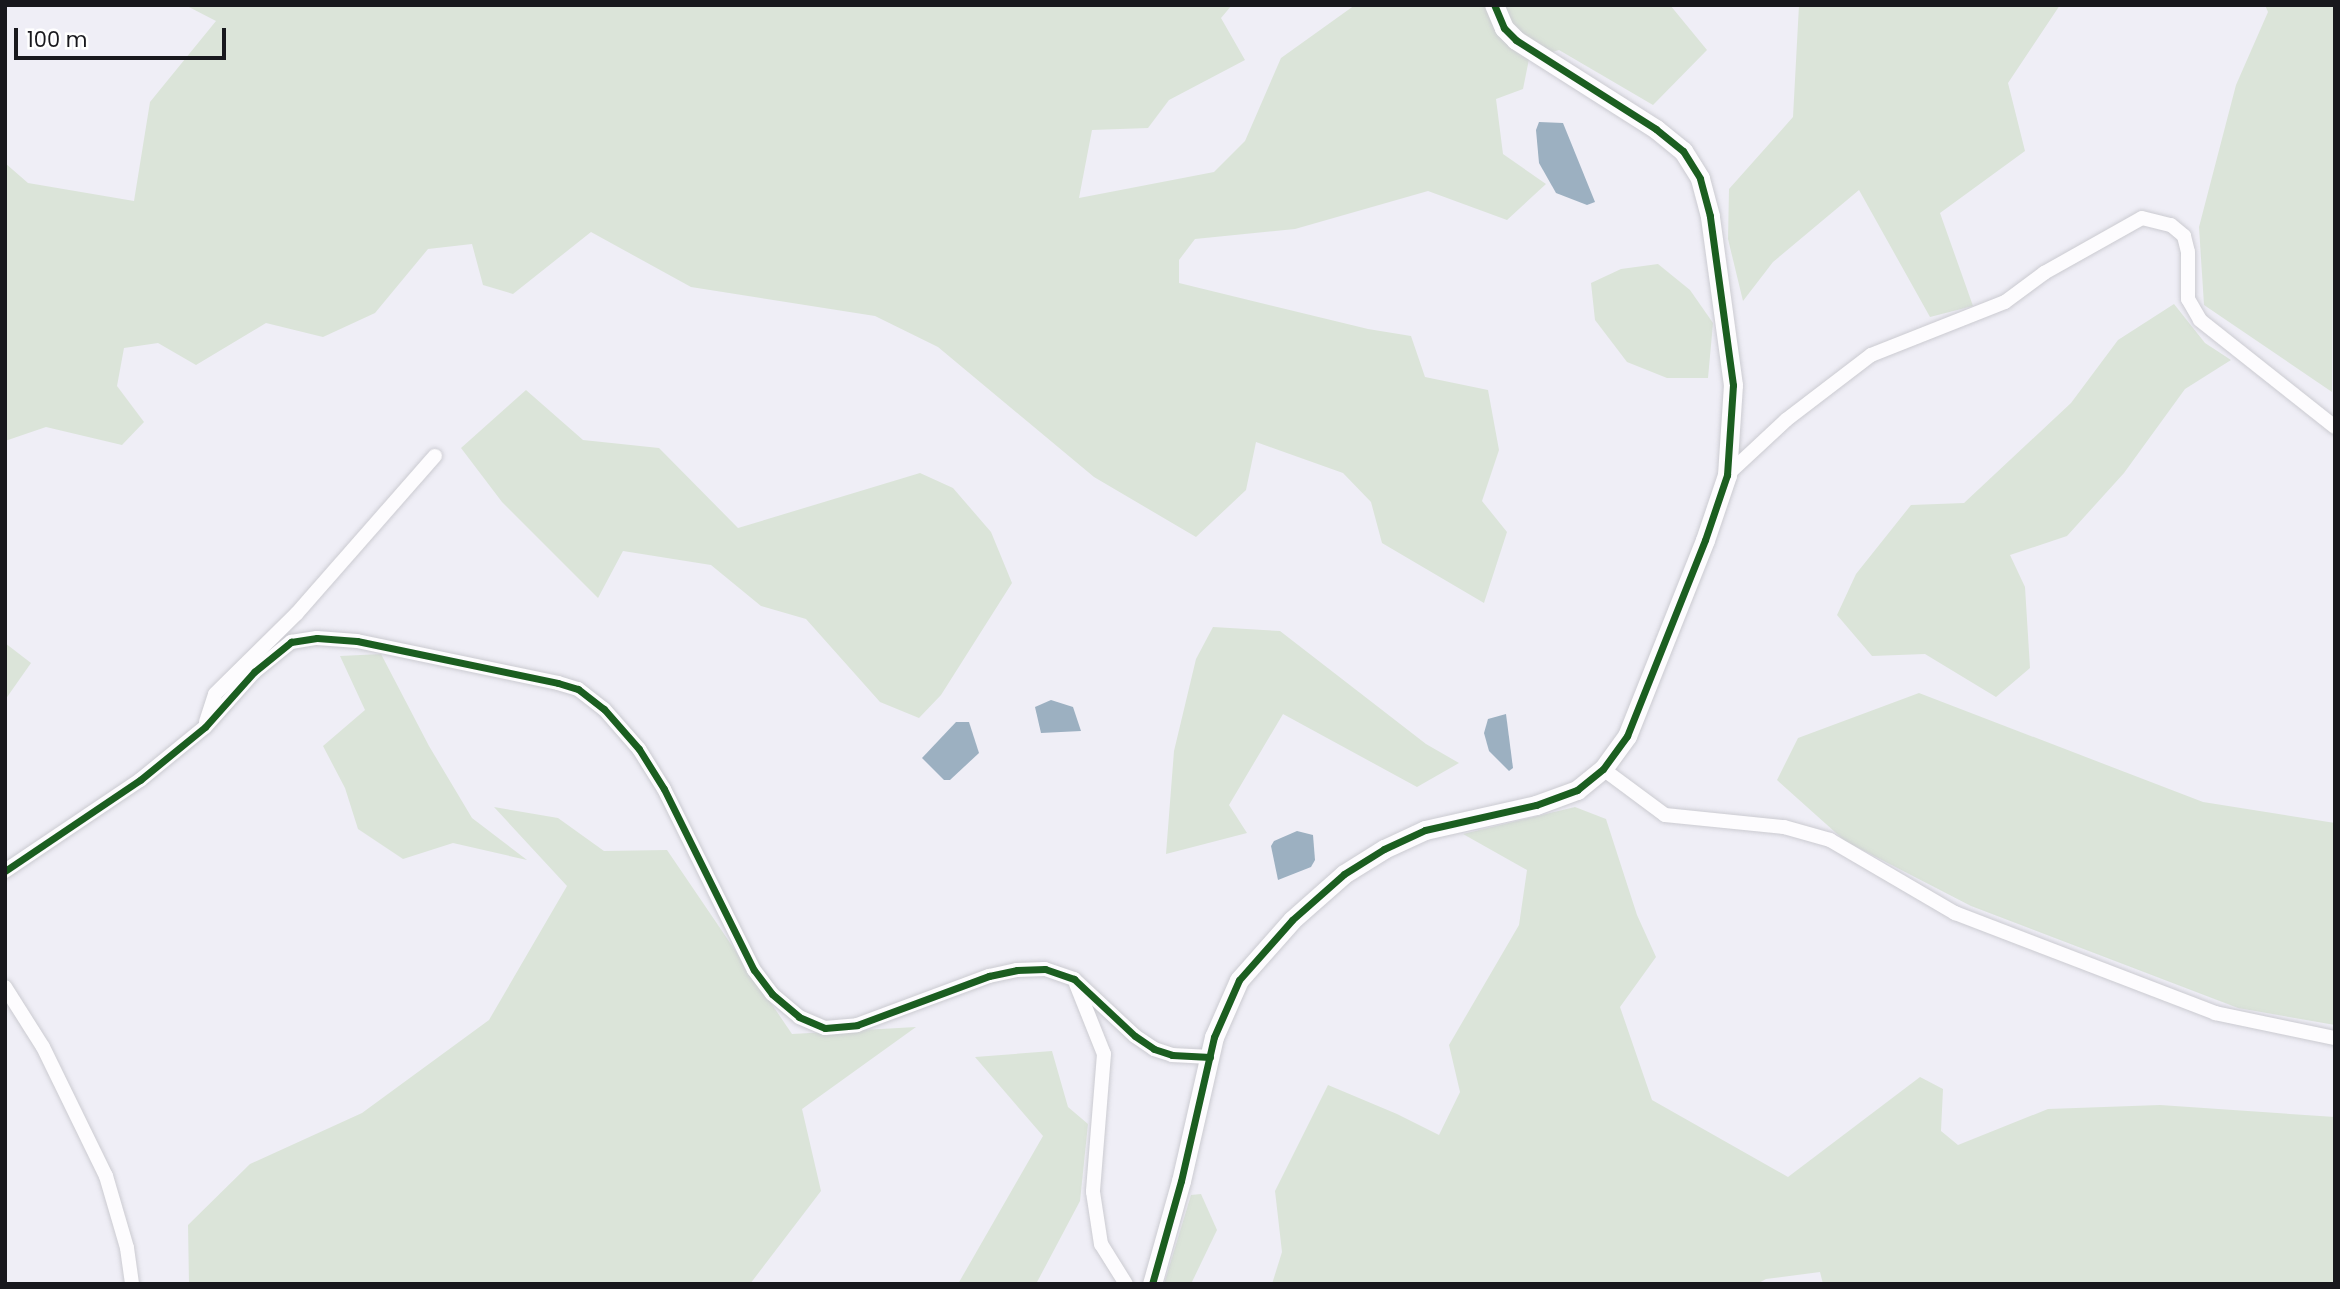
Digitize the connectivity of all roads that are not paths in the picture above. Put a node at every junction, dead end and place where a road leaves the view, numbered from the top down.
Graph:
1 (1494, 5) edge
2 (2335, 427) edge
3 (435, 456) dead end
4 (1727, 475) junction
5 (205, 727) junction
6 (1603, 769) junction
7 (5, 871) edge
8 (1074, 979) junction
9 (5, 987) edge
10 (2335, 1038) edge
11 (1210, 1058) junction
12 (132, 1284) edge
13 (1126, 1284) edge
14 (1152, 1284) edge

1 - 4 street
2 - 4 street
3 - 5 street
4 - 6 street
5 - 7 street
5 - 8 street
6 - 10 street
6 - 11 street
8 - 11 street
8 - 13 street
9 - 12 street
11 - 14 street

